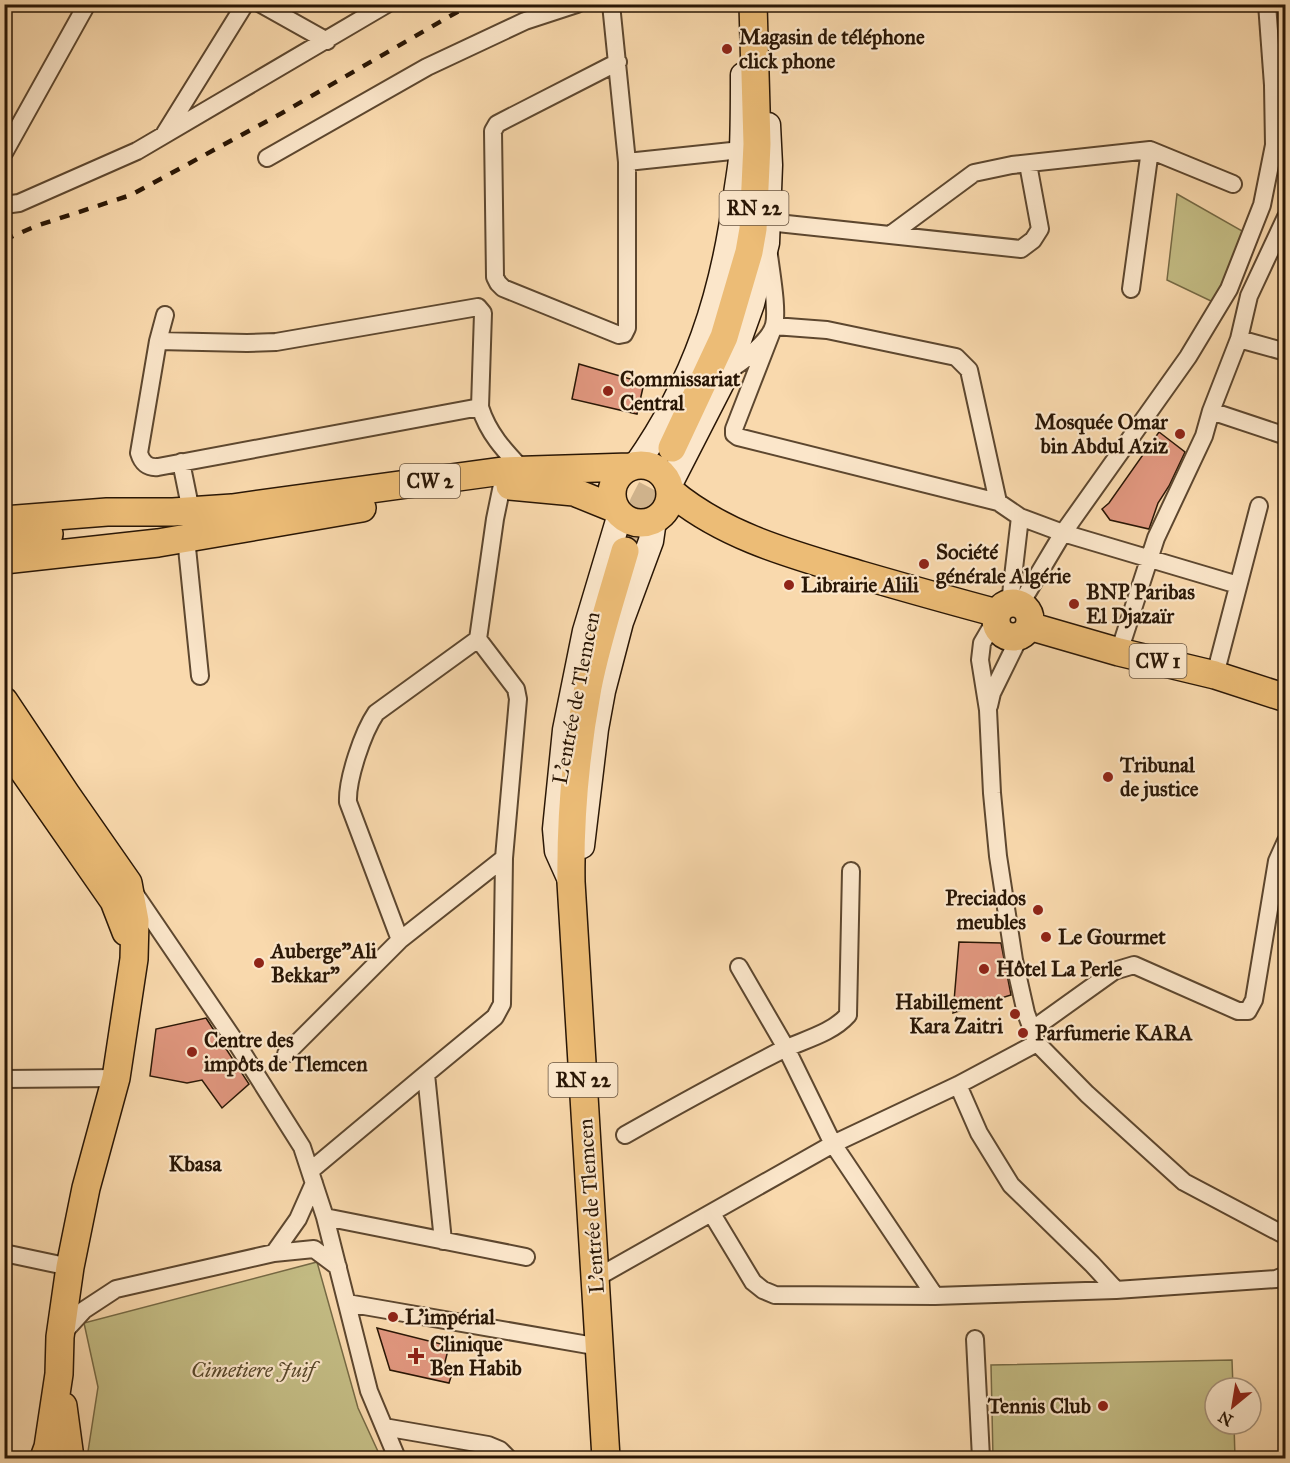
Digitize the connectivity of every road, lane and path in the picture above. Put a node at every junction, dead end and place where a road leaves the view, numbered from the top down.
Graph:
1 (87, 4) edge
2 (245, 4) edge
3 (261, 4) edge
4 (387, 4) edge
5 (577, 4) edge
6 (611, 4) edge
7 (754, 4) edge
8 (1267, 4) edge
9 (327, 41) junction
10 (618, 62) junction
11 (162, 136) junction
12 (741, 150) junction
13 (1150, 150) junction
14 (4, 153) edge
15 (267, 158) dead end
16 (627, 162) junction
17 (1028, 164) junction
18 (1233, 184) dead end
19 (4, 205) edge
20 (1286, 217) edge
21 (768, 232) junction
22 (890, 235) junction
23 (1131, 289) dead end
24 (165, 315) dead end
25 (774, 326) junction
26 (1239, 339) junction
27 (158, 341) junction
28 (1286, 352) edge
29 (728, 371) junction
30 (480, 407) junction
31 (1211, 411) junction
32 (1286, 436) edge
33 (672, 448) tunnel mouth
34 (181, 462) junction
35 (633, 466) junction
36 (501, 477) junction
37 (669, 489) junction
38 (998, 502) junction
39 (1259, 506) dead end
40 (618, 511) junction
41 (1020, 517) junction
42 (656, 518) junction
43 (4, 520) edge
44 (184, 524) junction
45 (1063, 533) junction
46 (4, 539) edge
47 (625, 551) tunnel mouth
48 (793, 555) junction
49 (1150, 559) junction
50 (4, 560) edge
51 (1238, 585) junction
52 (1012, 617) junction
53 (478, 639) junction
54 (1119, 652) junction
55 (1215, 675) junction
56 (200, 676) dead end
57 (1286, 698) edge
58 (4, 701) edge
59 (988, 710) junction
60 (4, 743) edge
61 (1286, 841) edge
62 (504, 858) junction
63 (852, 871) dead end
64 (571, 882) junction
65 (128, 884) junction
66 (400, 940) junction
67 (134, 959) junction
68 (739, 967) dead end
69 (1035, 1036) junction
70 (786, 1048) junction
71 (286, 1054) dead end
72 (426, 1074) junction
73 (116, 1078) junction
74 (4, 1079) edge
75 (958, 1085) junction
76 (626, 1135) dead end
77 (833, 1144) junction
78 (312, 1177) junction
79 (712, 1214) junction
80 (325, 1217) junction
81 (1286, 1236) edge
82 (443, 1241) junction
83 (4, 1252) edge
84 (274, 1253) junction
85 (526, 1257) dead end
86 (70, 1267) junction
87 (338, 1268) junction
88 (1286, 1275) edge
89 (596, 1278) junction
90 (1116, 1290) junction
91 (935, 1296) junction
92 (347, 1303) junction
93 (60, 1337) junction
94 (975, 1339) dead end
95 (600, 1347) junction
96 (59, 1374) junction
97 (384, 1427) junction
98 (44, 1458) edge
99 (70, 1458) edge
100 (397, 1458) edge
101 (508, 1458) edge
102 (606, 1458) edge
103 (981, 1458) edge

1 - 14 street
2 - 11 street
3 - 9 street
4 - 9 street
5 - 15 street
6 - 10 street
7 - 12 main road
7 - 21 main road
7 - 33 main road, RN 22
8 - 45 street, bridge
9 - 11 street
10 - 16 street
10 - 16 street
11 - 19 street
12 - 16 street
12 - 35 main road
13 - 17 street
13 - 18 street
13 - 23 street
17 - 22 street
17 - 22 street
20 - 26 street
21 - 22 street
21 - 25 street
21 - 29 main road
24 - 27 street
25 - 29 street
25 - 38 street
25 - 38 street
26 - 28 street
26 - 31 street
27 - 30 street
27 - 34 street
29 - 37 main road
30 - 34 street
30 - 36 street
31 - 32 street
31 - 49 street
34 - 44 street
35 - 36 main road, CW 2
35 - 37 main road
35 - 40 main road
36 - 40 main road, CW 2
36 - 44 main road, CW 2
36 - 53 street
37 - 42 main road
37 - 48 main road, CW 1
38 - 41 street
39 - 51 street
40 - 42 main road
40 - 64 main road, L'entrée de Tlemcen
41 - 45 street
41 - 52 street
42 - 48 main road
42 - 64 main road, L'entrée de Tlemcen
43 - 44 main road
44 - 46 main road
44 - 50 main road
44 - 56 street
45 - 49 street
45 - 52 street
47 - 64 main road, L'entrée de Tlemcen / RN 22
48 - 52 main road, CW 1
49 - 51 street
49 - 54 street
51 - 55 street
52 - 54 main road, CW 1
52 - 59 street
52 - 59 street
53 - 62 street
53 - 66 street
54 - 55 main road, CW 1
55 - 57 main road, CW 1
58 - 65 main road
59 - 69 street
60 - 67 main road
61 - 69 street
62 - 66 street
62 - 72 street
63 - 70 street
64 - 89 main road, L'entrée de Tlemcen / RN 22
65 - 67 main road
65 - 78 street
66 - 71 street
67 - 73 main road
68 - 70 street
69 - 75 street
69 - 81 street
70 - 76 street
70 - 77 street
72 - 78 street
72 - 82 street
73 - 74 street
73 - 86 main road
75 - 77 street
75 - 90 street
77 - 79 street
77 - 91 street
78 - 80 street
78 - 84 street
79 - 89 street
79 - 91 street
80 - 82 street
80 - 87 street
82 - 85 street
83 - 86 street
84 - 87 street
84 - 93 street
86 - 93 main road
87 - 92 street
88 - 90 street
89 - 95 main road, L'entrée de Tlemcen / RN 22
90 - 91 street
92 - 95 street
92 - 97 street
93 - 96 main road
94 - 103 street
95 - 102 main road, L'entrée de Tlemcen / RN 22
96 - 98 main road
96 - 99 main road
97 - 100 street
97 - 101 street

